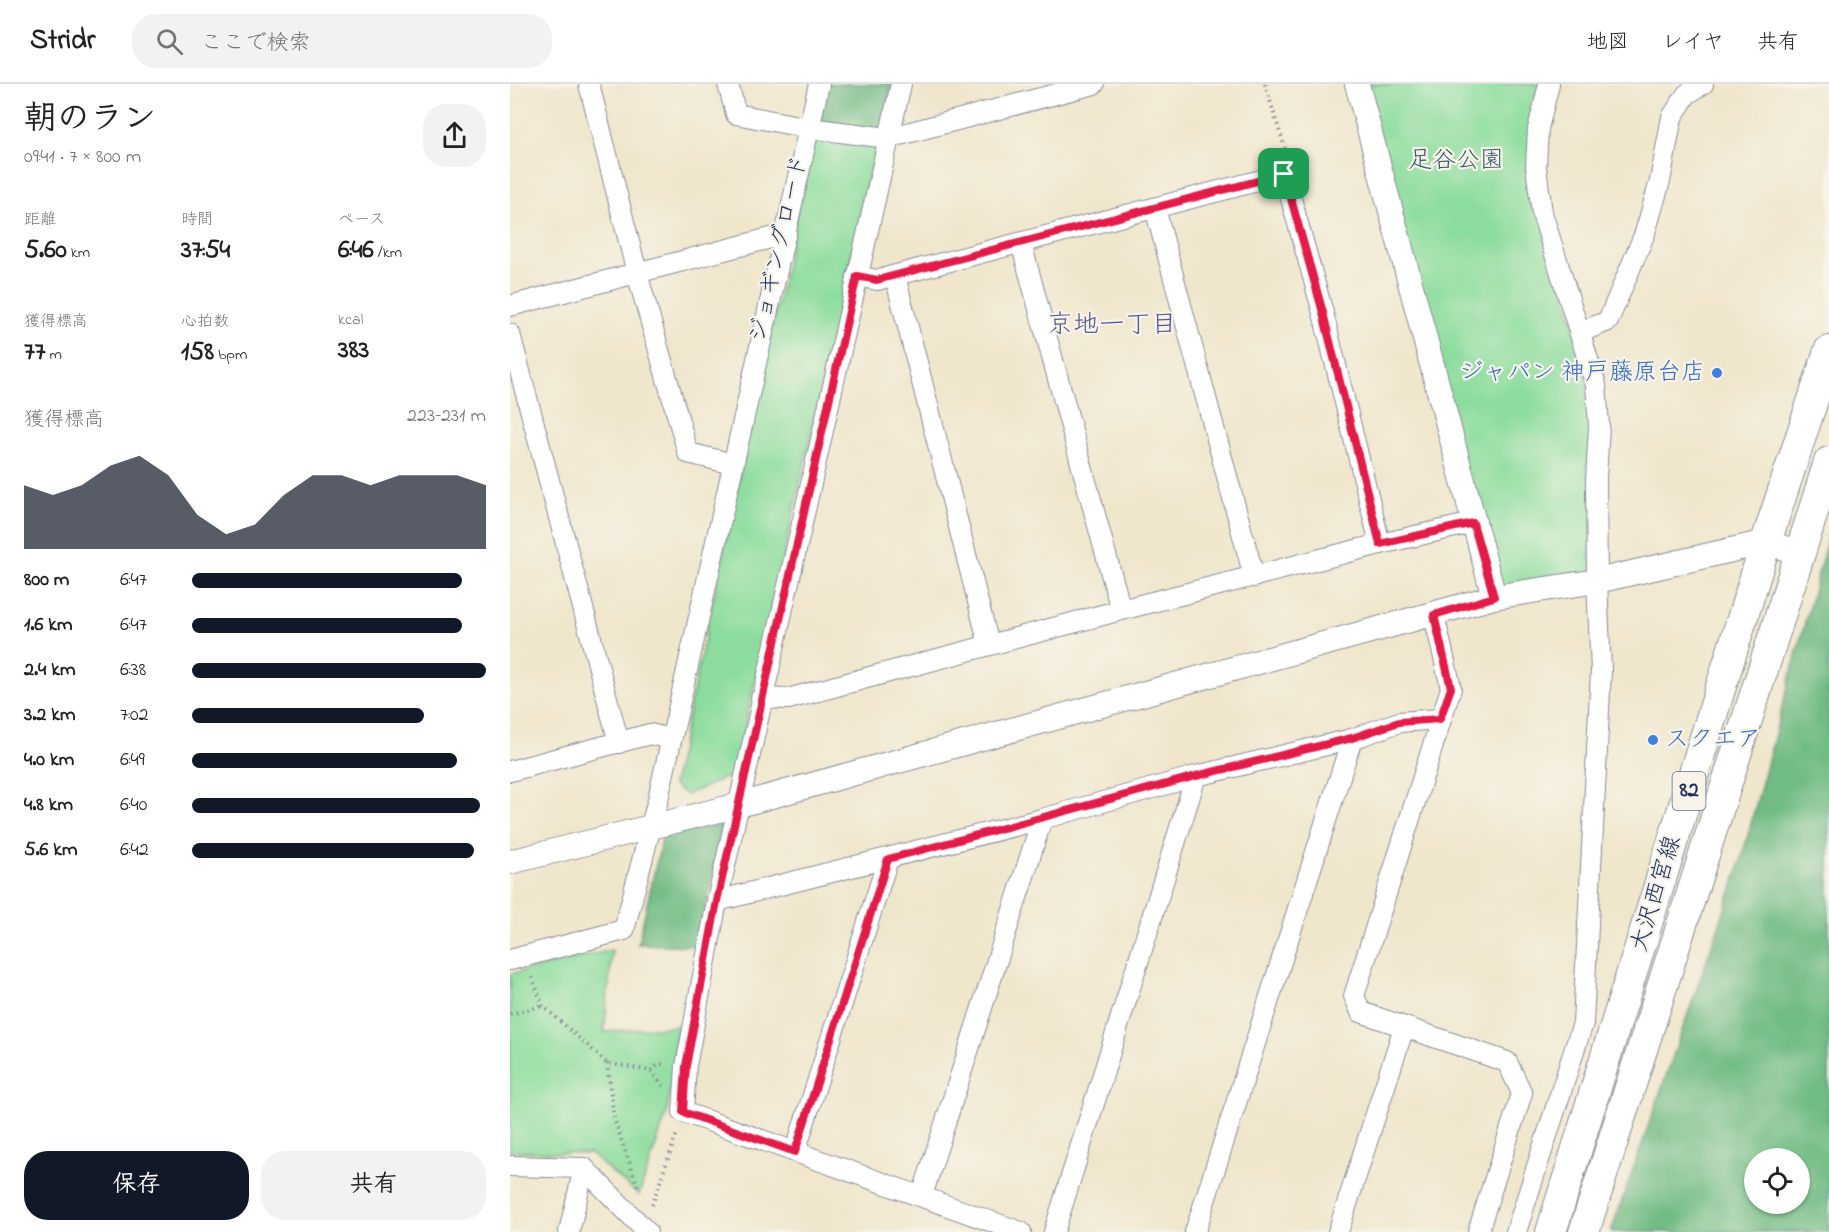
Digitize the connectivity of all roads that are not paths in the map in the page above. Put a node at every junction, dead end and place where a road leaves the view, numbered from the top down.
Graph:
1 (589, 84) edge
2 (728, 84) edge
3 (819, 84) edge
4 (901, 84) edge
5 (1094, 84) edge
6 (1357, 84) edge
7 (1550, 84) edge
8 (1703, 84) edge
9 (809, 128) junction
10 (888, 138) junction
11 (1155, 208) junction
12 (786, 234) junction
13 (1021, 243) junction
14 (637, 273) junction
15 (857, 276) junction
16 (895, 276) junction
17 (510, 306) edge
18 (1581, 332) junction
19 (510, 334) edge
20 (1829, 351) edge
21 (1829, 462) edge
22 (733, 464) junction
23 (1473, 523) junction
24 (1766, 542) junction
25 (1380, 544) junction
26 (1802, 554) junction
27 (1254, 577) junction
28 (1597, 581) junction
29 (1494, 597) junction
30 (1121, 610) junction
31 (1434, 615) junction
32 (989, 645) junction
33 (762, 698) junction
34 (1440, 719) junction
35 (1352, 738) junction
36 (670, 739) junction
37 (619, 743) junction
38 (510, 771) edge
39 (1196, 776) junction
40 (739, 806) junction
41 (1042, 819) junction
42 (652, 825) junction
43 (888, 859) junction
44 (510, 862) edge
45 (717, 901) junction
46 (518, 958) edge
47 (1404, 1026) junction
48 (795, 1152) junction
49 (510, 1166) edge
50 (584, 1168) junction
51 (922, 1196) junction
52 (648, 1231) edge
53 (569, 1232) edge
54 (1021, 1232) edge
55 (1054, 1232) edge
56 (1195, 1232) edge
57 (1338, 1232) edge
58 (1478, 1232) edge
59 (1516, 1232) edge
60 (1551, 1232) edge
61 (1584, 1232) edge

1 - 14 street
2 - 9 street
3 - 9 street
4 - 10 street
5 - 10 street
6 - 23 street
7 - 18 street
8 - 18 street
9 - 10 street
9 - 12 street
10 - 15 street
11 - 13 street
11 - 25 street
11 - 27 street
12 - 14 street
12 - 22 street
13 - 16 street
13 - 30 street
14 - 17 street
14 - 22 street
15 - 16 street
15 - 33 street
16 - 32 street
18 - 28 street
19 - 37 street
20 - 24 main road, 大沢西宮線 / 82
21 - 26 main road, 大沢西宮線 / 82
22 - 36 street
23 - 25 street
23 - 29 street
24 - 26 street
24 - 28 street
24 - 60 main road, 大沢西宮線 / 82
25 - 27 street
26 - 61 main road, 大沢西宮線 / 82
27 - 30 street
28 - 29 street
28 - 59 street
29 - 31 street
30 - 32 street
31 - 34 street
31 - 40 street
32 - 33 street
33 - 40 street
34 - 35 street
34 - 47 street
35 - 39 street
35 - 56 street
36 - 37 street
36 - 42 street
37 - 38 street
39 - 41 street
39 - 55 street
40 - 42 street
40 - 45 street
41 - 43 street
41 - 51 street
42 - 44 street
42 - 46 street
43 - 45 street
43 - 48 street
45 - 48 street
47 - 57 street
47 - 58 street
48 - 51 street
49 - 50 street
50 - 52 street
50 - 53 street
51 - 54 street

